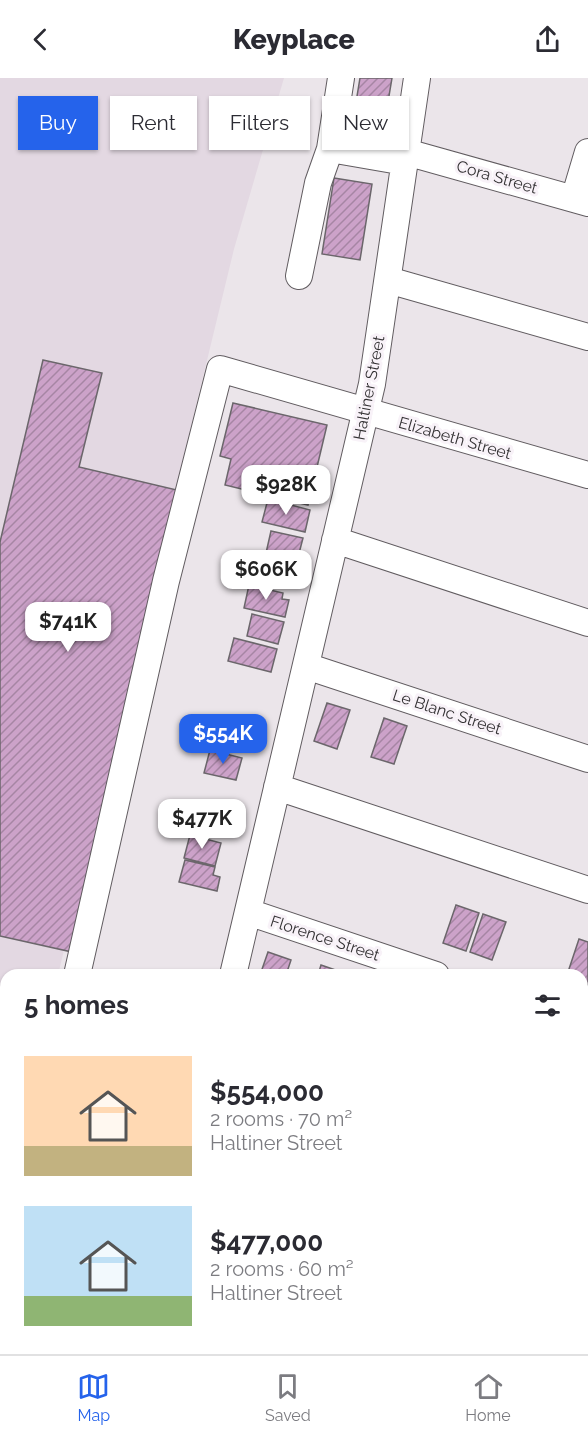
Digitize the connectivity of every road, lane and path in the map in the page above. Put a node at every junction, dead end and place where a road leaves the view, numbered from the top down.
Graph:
1 (341, 78) edge
2 (417, 78) edge
3 (338, 96) edge
4 (330, 150) edge
5 (340, 150) edge
6 (588, 153) edge
7 (406, 157) junction
8 (581, 201) edge
9 (299, 276) dead end
10 (388, 280) junction
11 (588, 336) edge
12 (366, 413) junction
13 (588, 475) edge
14 (336, 540) junction
15 (588, 623) edge
16 (306, 666) junction
17 (588, 759) edge
18 (277, 787) junction
19 (588, 890) edge
20 (248, 912) junction
21 (77, 969) edge
22 (234, 969) edge
23 (418, 969) edge

1 - 3 street
2 - 7 street, Haltiner Street
4 - 9 street
5 - 7 street, Cora Street
6 - 8 street
7 - 8 street, Cora Street
7 - 10 street, Haltiner Street
10 - 11 street
10 - 12 street, Haltiner Street
12 - 13 street, Elizabeth Street
12 - 14 street, Haltiner Street
12 - 21 street, Elizabeth Street
14 - 15 street
14 - 16 street, Haltiner Street
16 - 17 street, Le Blanc Street
16 - 18 street, Haltiner Street
18 - 19 street
18 - 20 street, Haltiner Street
20 - 22 street, Haltiner Street
20 - 23 street, Florence Street

